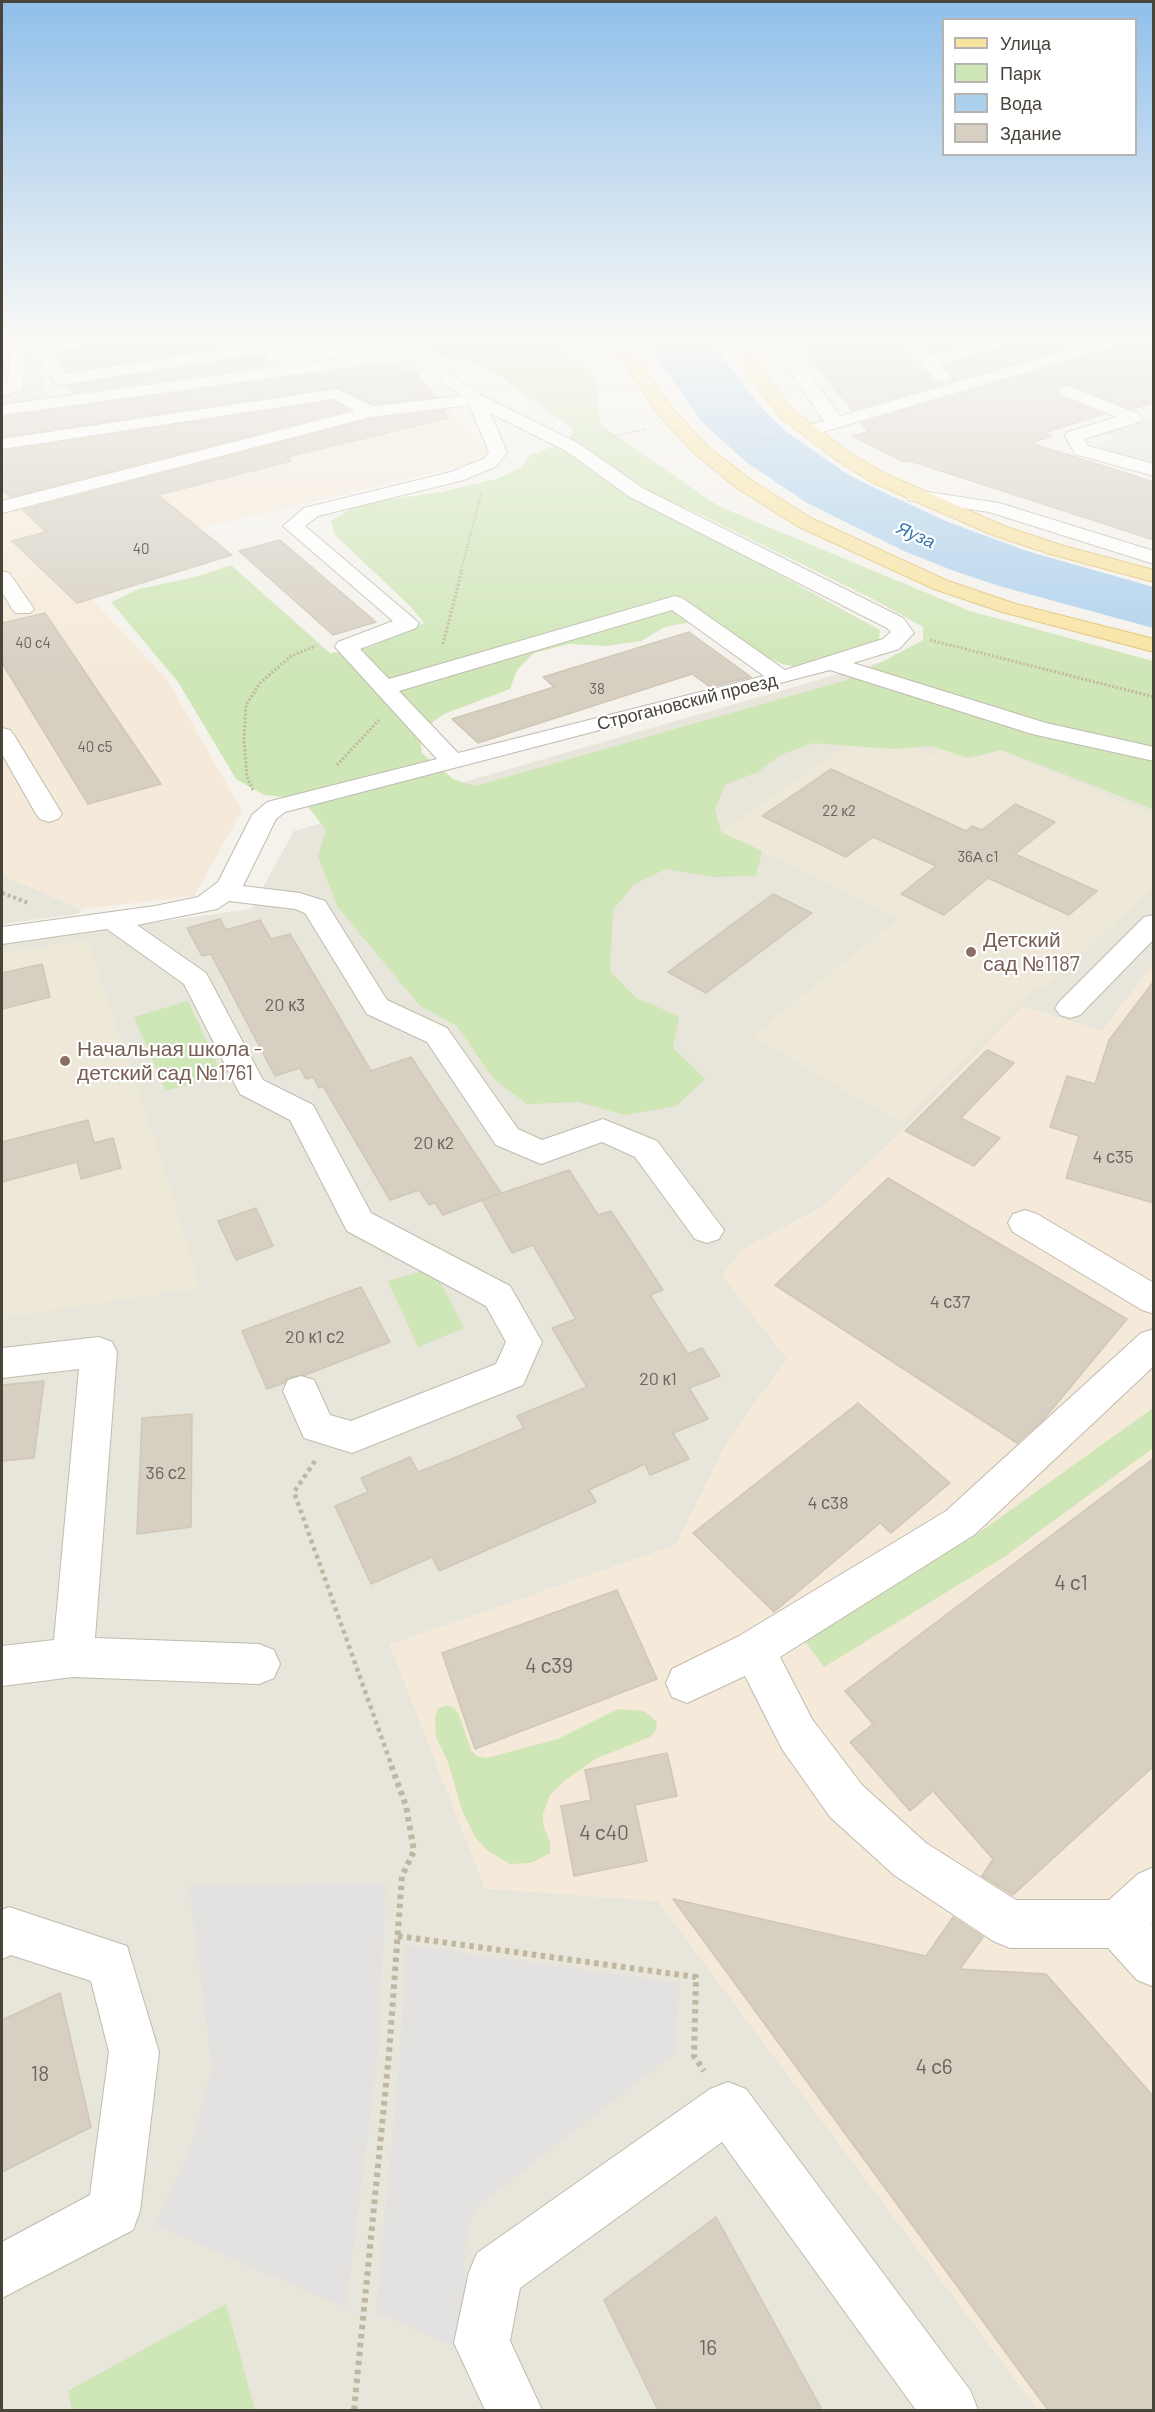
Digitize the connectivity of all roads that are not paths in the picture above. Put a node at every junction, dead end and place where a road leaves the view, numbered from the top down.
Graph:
1 (221, 451) edge
2 (497, 451) edge
3 (577, 451) edge
4 (702, 451) edge
5 (835, 451) edge
6 (1083, 451) edge
7 (1154, 470) edge
8 (915, 496) junction
9 (2, 507) edge
10 (1152, 549) edge
11 (1154, 576) edge
12 (2, 577) edge
13 (22, 609) dead end
14 (1154, 646) edge
15 (830, 663) junction
16 (782, 678) junction
17 (391, 696) junction
18 (2, 735) edge
19 (1154, 754) edge
20 (453, 762) junction
21 (49, 814) dead end
22 (224, 892) junction
23 (112, 920) junction
24 (1154, 923) edge
25 (2, 935) edge
26 (1070, 1008) dead end
27 (1025, 1223) dead end
28 (707, 1230) dead end
29 (1154, 1300) edge
30 (1154, 1343) edge
31 (2, 1363) edge
32 (301, 1391) dead end
33 (754, 1650) junction
34 (73, 1657) junction
35 (259, 1665) dead end
36 (2, 1666) edge
37 (687, 1683) dead end
38 (1154, 1890) edge
39 (1118, 1924) junction
40 (2, 1935) edge
41 (1154, 1963) edge
42 (2, 2271) edge
43 (514, 2410) edge
44 (950, 2410) edge

1 - 9 street
2 - 17 street
3 - 15 street, Строгановский проезд
4 - 14 main road
5 - 8 main road
6 - 7 street
8 - 10 street
8 - 11 main road
12 - 13 street
15 - 16 street, Строгановский проезд
15 - 19 street
16 - 17 street
16 - 20 street, Строгановский проезд
17 - 20 street
18 - 21 street
20 - 22 street, Строгановский проезд
22 - 23 street
22 - 28 street
23 - 25 street
23 - 32 street
24 - 26 street
27 - 29 street
30 - 33 street
31 - 34 street
33 - 37 street
33 - 39 street
34 - 35 street
34 - 36 street
38 - 39 street
39 - 41 street
40 - 42 street
43 - 44 street

